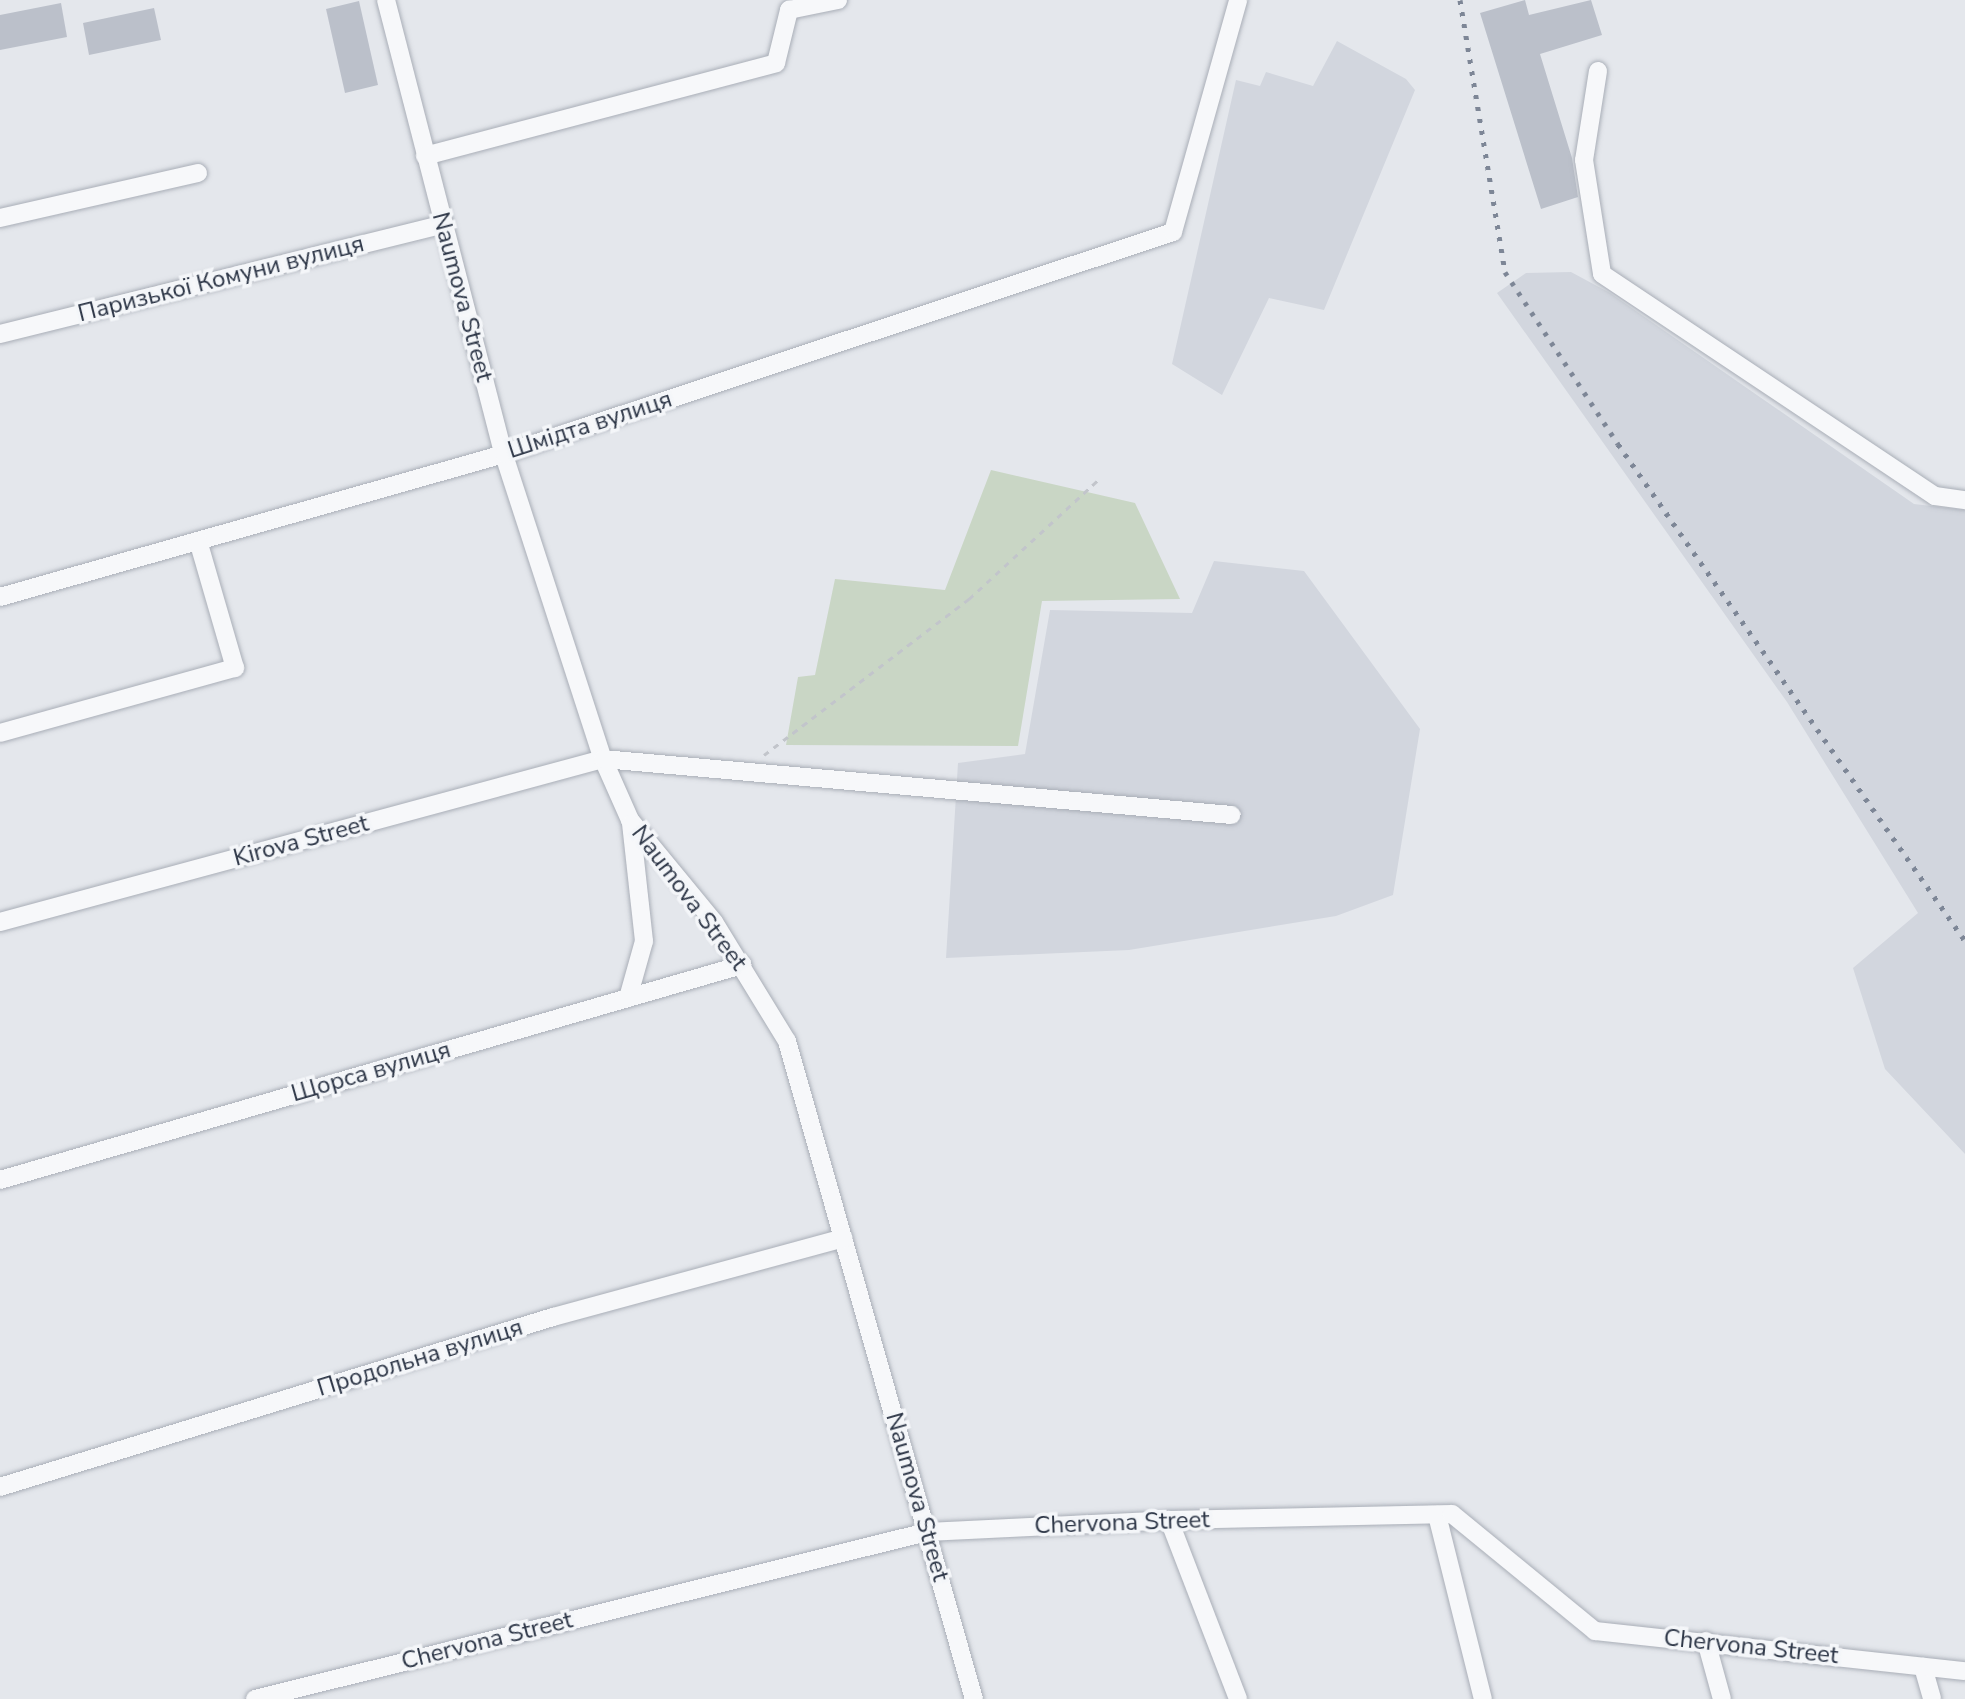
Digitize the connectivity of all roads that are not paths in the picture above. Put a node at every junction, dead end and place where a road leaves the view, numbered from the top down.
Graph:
1 (386, 0) edge
2 (838, 0) edge
3 (1238, 0) edge
4 (1598, 71) dead end
5 (425, 156) junction
6 (198, 173) dead end
7 (0, 218) edge
8 (442, 225) junction
9 (0, 334) edge
10 (504, 454) junction
11 (1965, 500) edge
12 (198, 541) junction
13 (0, 597) edge
14 (0, 733) edge
15 (603, 759) junction
16 (1232, 815) dead end
17 (630, 820) junction
18 (0, 922) edge
19 (742, 965) junction
20 (628, 998) junction
21 (0, 1180) edge
22 (843, 1238) junction
23 (0, 1487) edge
24 (1437, 1515) junction
25 (1169, 1520) junction
26 (927, 1532) junction
27 (1706, 1641) junction
28 (1923, 1667) junction
29 (1965, 1671) edge
30 (255, 1699) edge
31 (974, 1699) edge
32 (1238, 1699) edge
33 (1483, 1699) edge
34 (1722, 1699) edge
35 (1932, 1699) edge

1 - 5 street, Naumova Street
2 - 5 street
3 - 10 street, Шмідта вулиця
4 - 11 street
5 - 8 street, Naumova Street
6 - 7 street
8 - 9 street, Паризької Комуни вулиця
8 - 10 street, Naumova Street
10 - 12 street, Шмідта вулиця
10 - 15 street, Naumova Street
12 - 13 street, Шмідта вулиця
12 - 14 street
15 - 16 street, Kirova Street
15 - 17 street, Naumova Street
15 - 18 street, Kirova Street
17 - 19 street, Naumova Street
17 - 20 street
19 - 20 street, Щорса вулиця
19 - 22 street, Naumova Street
20 - 21 street, Щорса вулиця
22 - 23 street, Продольна вулиця
22 - 26 street, Naumova Street
24 - 25 street, Chervona Street
24 - 27 street, Chervona Street
24 - 33 street
25 - 26 street, Chervona Street
25 - 32 street
26 - 30 street, Chervona Street
26 - 31 street, Naumova Street
27 - 28 street, Chervona Street
27 - 34 street
28 - 29 street, Chervona Street
28 - 35 street

